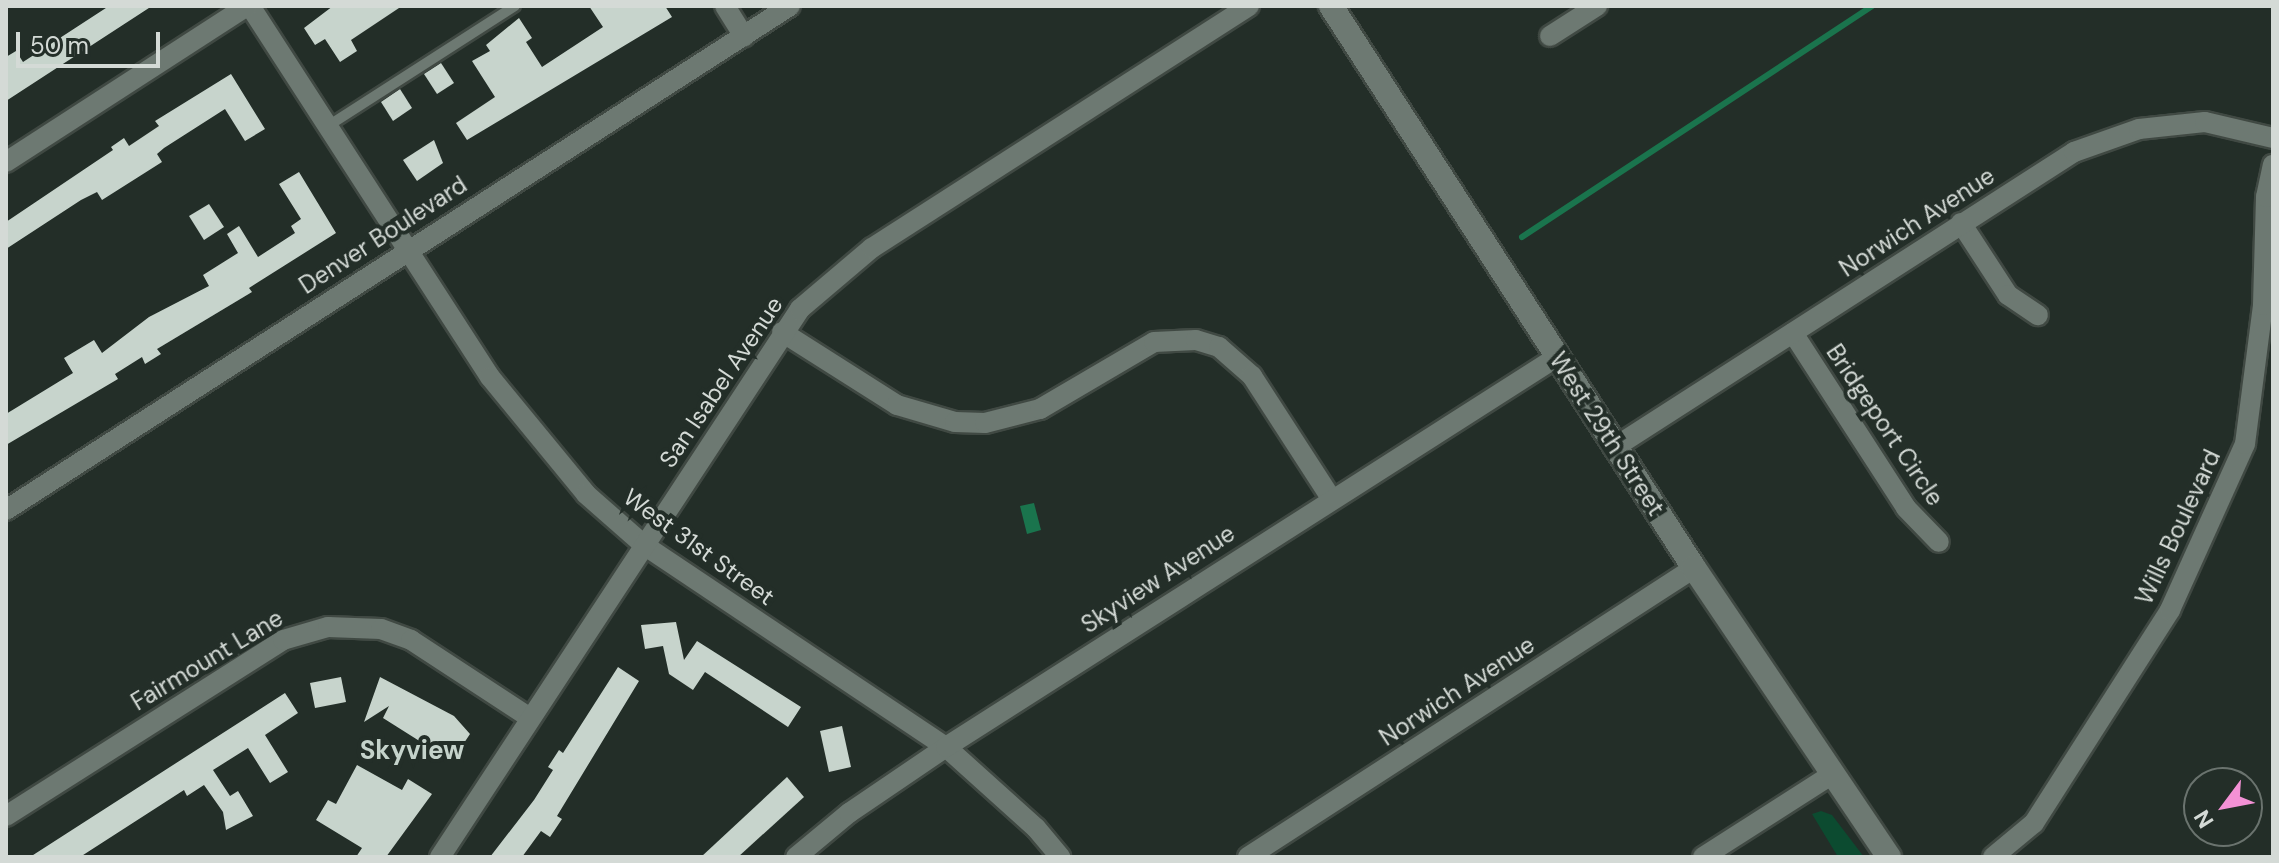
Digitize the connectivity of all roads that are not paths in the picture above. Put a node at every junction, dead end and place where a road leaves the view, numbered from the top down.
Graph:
1 (248, 6) edge
2 (515, 6) edge
3 (725, 6) edge
4 (790, 6) edge
5 (1249, 6) edge
6 (1331, 6) edge
7 (1597, 6) edge
8 (744, 36) junction
9 (1550, 36) dead end
10 (328, 126) junction
11 (2273, 138) edge
12 (6, 162) edge
13 (2273, 165) edge
14 (1961, 223) junction
15 (409, 249) junction
16 (2038, 315) dead end
17 (782, 332) junction
18 (1793, 333) junction
19 (1557, 357) junction
20 (1615, 447) junction
21 (1331, 498) junction
22 (6, 510) edge
23 (1939, 542) dead end
24 (644, 545) junction
25 (1694, 568) junction
26 (530, 718) junction
27 (946, 747) junction
28 (1833, 774) junction
29 (6, 816) edge
30 (440, 857) edge
31 (796, 857) edge
32 (1060, 857) edge
33 (1248, 857) edge
34 (1703, 857) edge
35 (1889, 857) edge
36 (1993, 857) edge

1 - 10 street, West 31st Street
1 - 12 street
2 - 10 lane
3 - 8 street
4 - 8 street, Denver Boulevard
5 - 17 street, San Isabel Avenue
6 - 19 street, West 29th Street
7 - 9 street
8 - 15 street, Denver Boulevard
10 - 15 street, West 31st Street
11 - 14 street, Norwich Avenue
13 - 36 street, Wills Boulevard
14 - 16 street
14 - 18 street, Norwich Avenue
15 - 22 street, Denver Boulevard
15 - 24 street, West 31st Street
17 - 21 street
17 - 24 street, San Isabel Avenue
18 - 20 street, Norwich Avenue
18 - 23 street, Bridgeport Circle
19 - 20 street, West 29th Street
19 - 21 street, Skyview Avenue
20 - 25 street, West 29th Street
21 - 27 street, Skyview Avenue
24 - 26 street, San Isabel Avenue
24 - 27 street, West 31st Street
25 - 28 street, West 29th Street
25 - 33 street, Norwich Avenue
26 - 29 street, Fairmount Lane
26 - 30 street, San Isabel Avenue
27 - 31 street, Skyview Avenue
27 - 32 street, West 31st Street
28 - 34 street
28 - 35 street, West 29th Street

